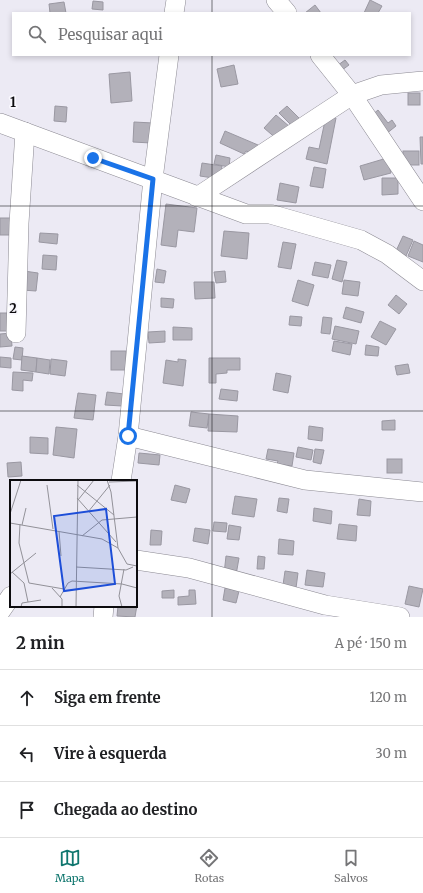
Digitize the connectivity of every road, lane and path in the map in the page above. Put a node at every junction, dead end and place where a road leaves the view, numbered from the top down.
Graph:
1 (176, 0) edge
2 (174, 12) edge
3 (169, 56) edge
4 (321, 56) edge
5 (423, 81) edge
6 (352, 95) junction
7 (0, 123) edge
8 (25, 132) junction
9 (153, 179) junction
10 (197, 197) junction
11 (423, 201) edge
12 (423, 281) edge
13 (16, 333) dead end
14 (128, 436) junction
15 (121, 480) edge
16 (423, 492) edge
17 (137, 560) edge
18 (104, 607) edge
19 (103, 617) edge
20 (400, 617) edge

1 - 2 street
3 - 9 street
4 - 6 street
5 - 6 street
6 - 10 street
6 - 11 street
7 - 8 street
8 - 9 street
8 - 13 street
9 - 10 street
9 - 14 street
10 - 12 street
14 - 15 street
14 - 16 street
17 - 20 street
18 - 19 street

